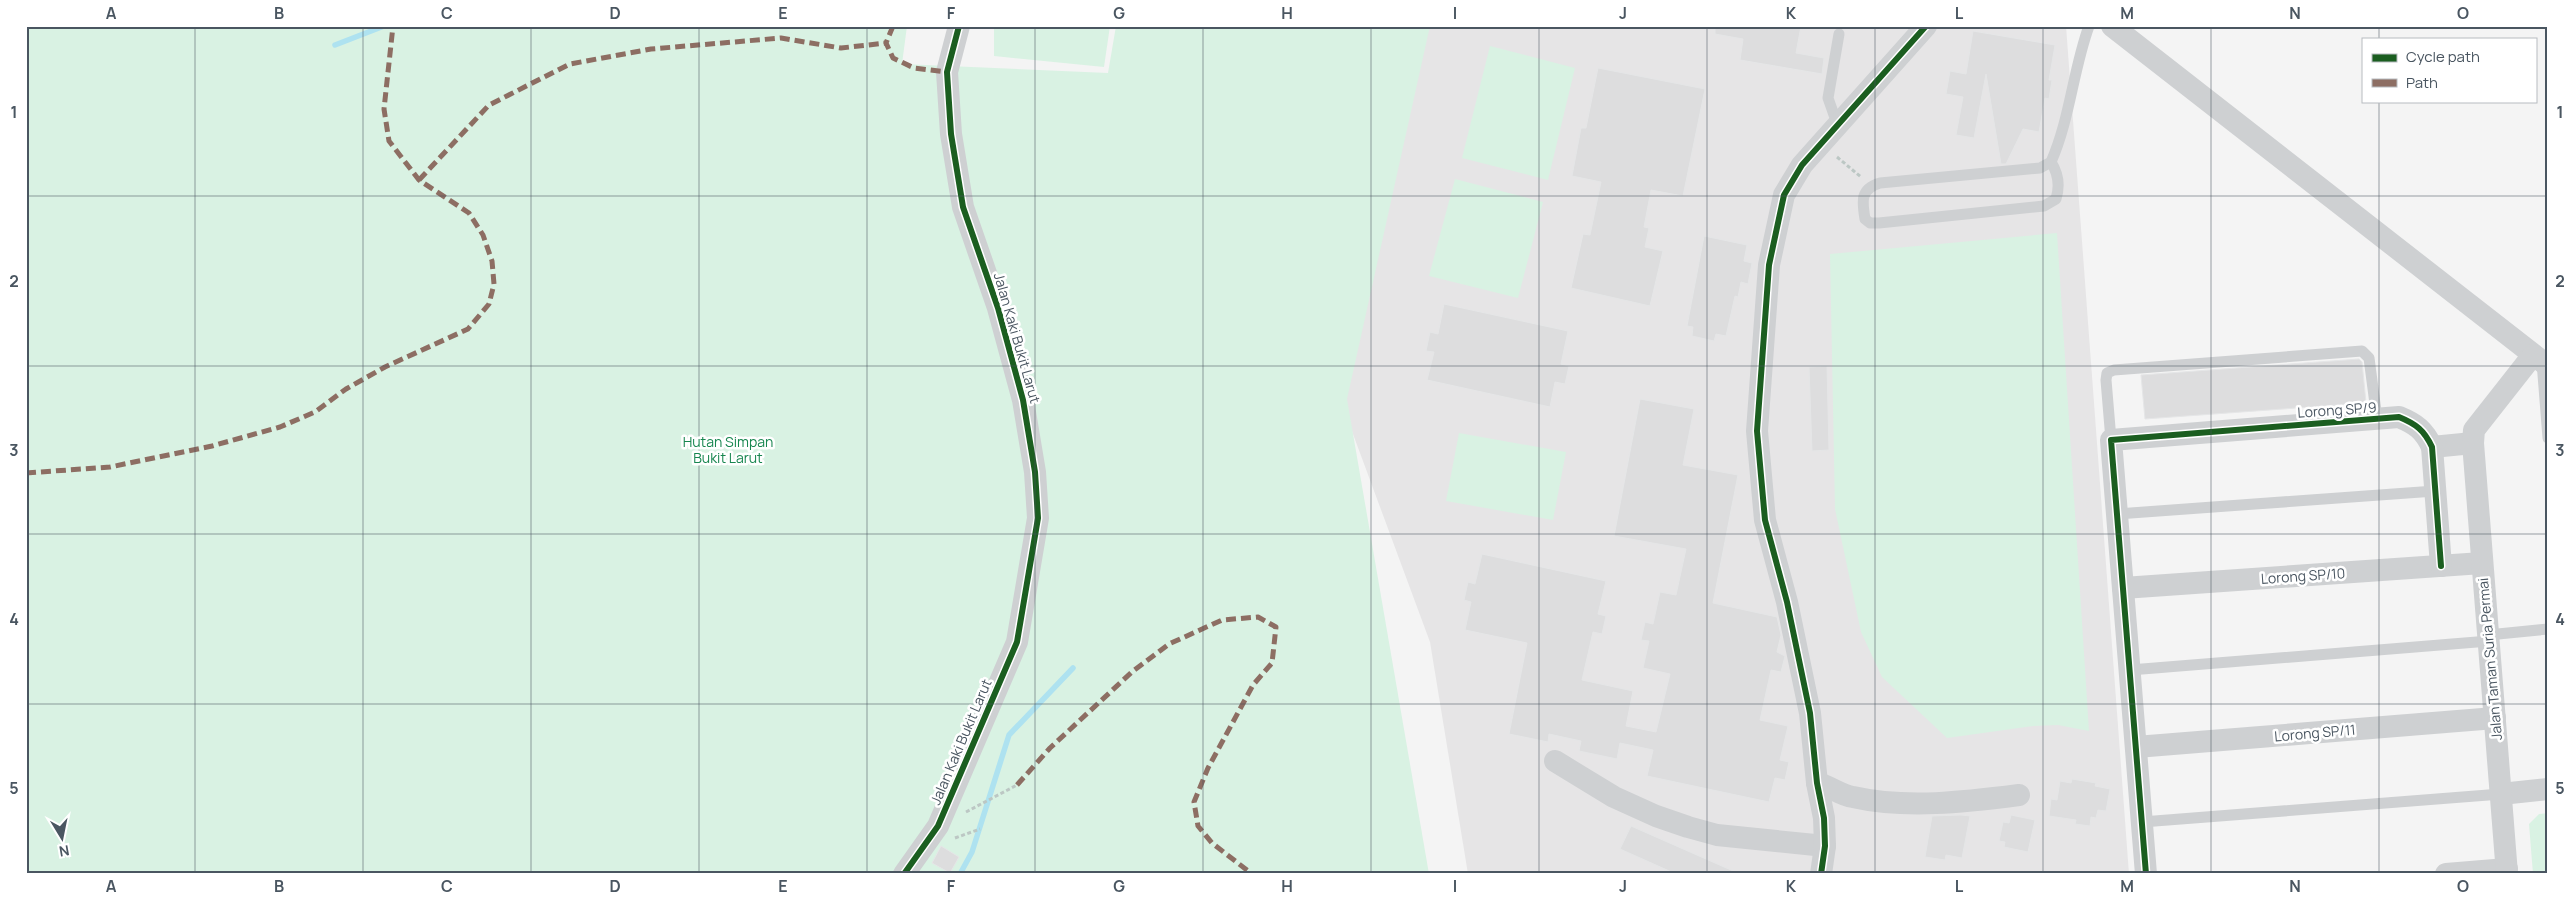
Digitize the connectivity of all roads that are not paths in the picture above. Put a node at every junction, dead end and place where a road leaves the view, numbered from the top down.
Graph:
1 (959, 26) edge
2 (1926, 26) edge
3 (2089, 26) edge
4 (2112, 26) edge
5 (1839, 34) dead end
6 (1846, 116) junction
7 (2051, 162) junction
8 (2541, 361) edge
9 (2377, 419) junction
10 (2548, 438) edge
11 (2111, 440) junction
12 (2473, 443) junction
13 (2432, 448) junction
14 (2435, 491) junction
15 (2117, 514) junction
16 (2482, 563) junction
17 (2442, 566) junction
18 (2123, 588) junction
19 (2548, 629) edge
20 (2488, 638) junction
21 (2130, 670) junction
22 (2495, 718) junction
23 (2136, 747) junction
24 (1555, 761) dead end
25 (1817, 783) junction
26 (2548, 789) edge
27 (2501, 794) junction
28 (2019, 795) dead end
29 (2142, 822) junction
30 (1825, 846) junction
31 (2507, 871) edge
32 (904, 874) edge
33 (1821, 874) edge
34 (2146, 874) edge
35 (2446, 874) edge

1 - 32 street, Jalan Kaki Bukit Larut
2 - 6 street
3 - 7 lane
4 - 8 street
5 - 6 lane
6 - 25 street
7 - 7 lane
8 - 10 lane
8 - 12 street
9 - 11 street, Lorong SP/9
9 - 11 lane
9 - 13 street, Lorong SP/9
11 - 15 street
12 - 13 street
12 - 16 street, Jalan Taman Suria Permai
13 - 14 street, Lorong SP/9
14 - 15 lane
14 - 17 street, Lorong SP/9
15 - 18 street
16 - 17 street, Lorong SP/10
16 - 20 street, Jalan Taman Suria Permai
17 - 18 street, Lorong SP/10
18 - 21 street
19 - 20 lane
20 - 21 lane
20 - 22 street, Jalan Taman Suria Permai
21 - 23 street
22 - 23 street, Lorong SP/11
22 - 27 street, Jalan Taman Suria Permai
23 - 29 street
24 - 30 street
25 - 28 street
25 - 30 street
26 - 27 street
27 - 29 lane
27 - 31 street, Jalan Taman Suria Permai
29 - 34 street
30 - 33 street
31 - 35 street

